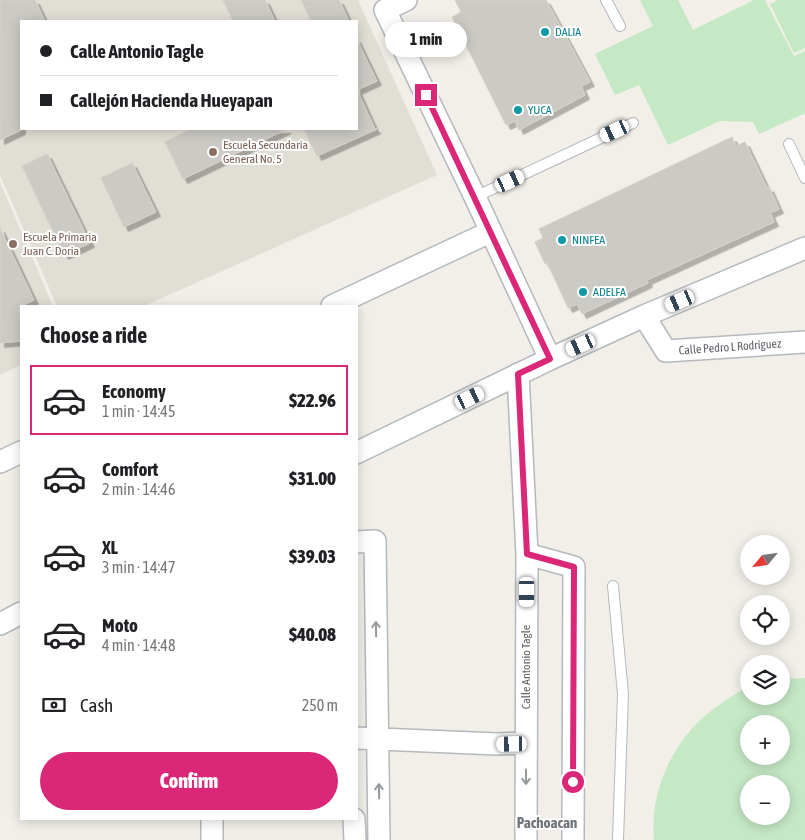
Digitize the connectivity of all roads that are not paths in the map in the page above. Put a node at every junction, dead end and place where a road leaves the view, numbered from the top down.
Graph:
1 (406, 0) edge
2 (606, 0) edge
3 (620, 26) dead end
4 (633, 123) dead end
5 (788, 144) dead end
6 (805, 178) edge
7 (475, 197) junction
8 (490, 232) junction
9 (805, 248) edge
10 (334, 305) edge
11 (644, 316) junction
12 (805, 342) edge
13 (550, 359) junction
14 (518, 374) junction
15 (20, 452) edge
16 (358, 452) edge
17 (0, 462) edge
18 (358, 542) edge
19 (527, 554) junction
20 (613, 586) dead end
21 (20, 614) edge
22 (0, 624) edge
23 (358, 738) edge
24 (378, 739) junction
25 (526, 743) junction
26 (212, 820) edge
27 (354, 820) edge
28 (212, 840) edge
29 (355, 840) edge
30 (380, 840) edge
31 (526, 840) edge
32 (573, 840) edge
33 (618, 840) edge

1 - 7 street
2 - 3 lane
4 - 7 lane
5 - 6 lane
7 - 8 street
8 - 10 street
8 - 13 street
9 - 11 street
11 - 12 street, Calle Pedro L Rodríguez
11 - 13 street
13 - 14 street
14 - 16 street
14 - 19 street, Calle Antonio Tagle
15 - 17 street
24 -> 18 street
19 - 25 street, Calle Antonio Tagle
19 - 32 street
20 - 33 lane
21 - 22 street
23 - 24 street
24 - 25 street
30 -> 24 street
25 -> 31 street, Calle Antonio Tagle
26 - 28 street
27 - 29 street

